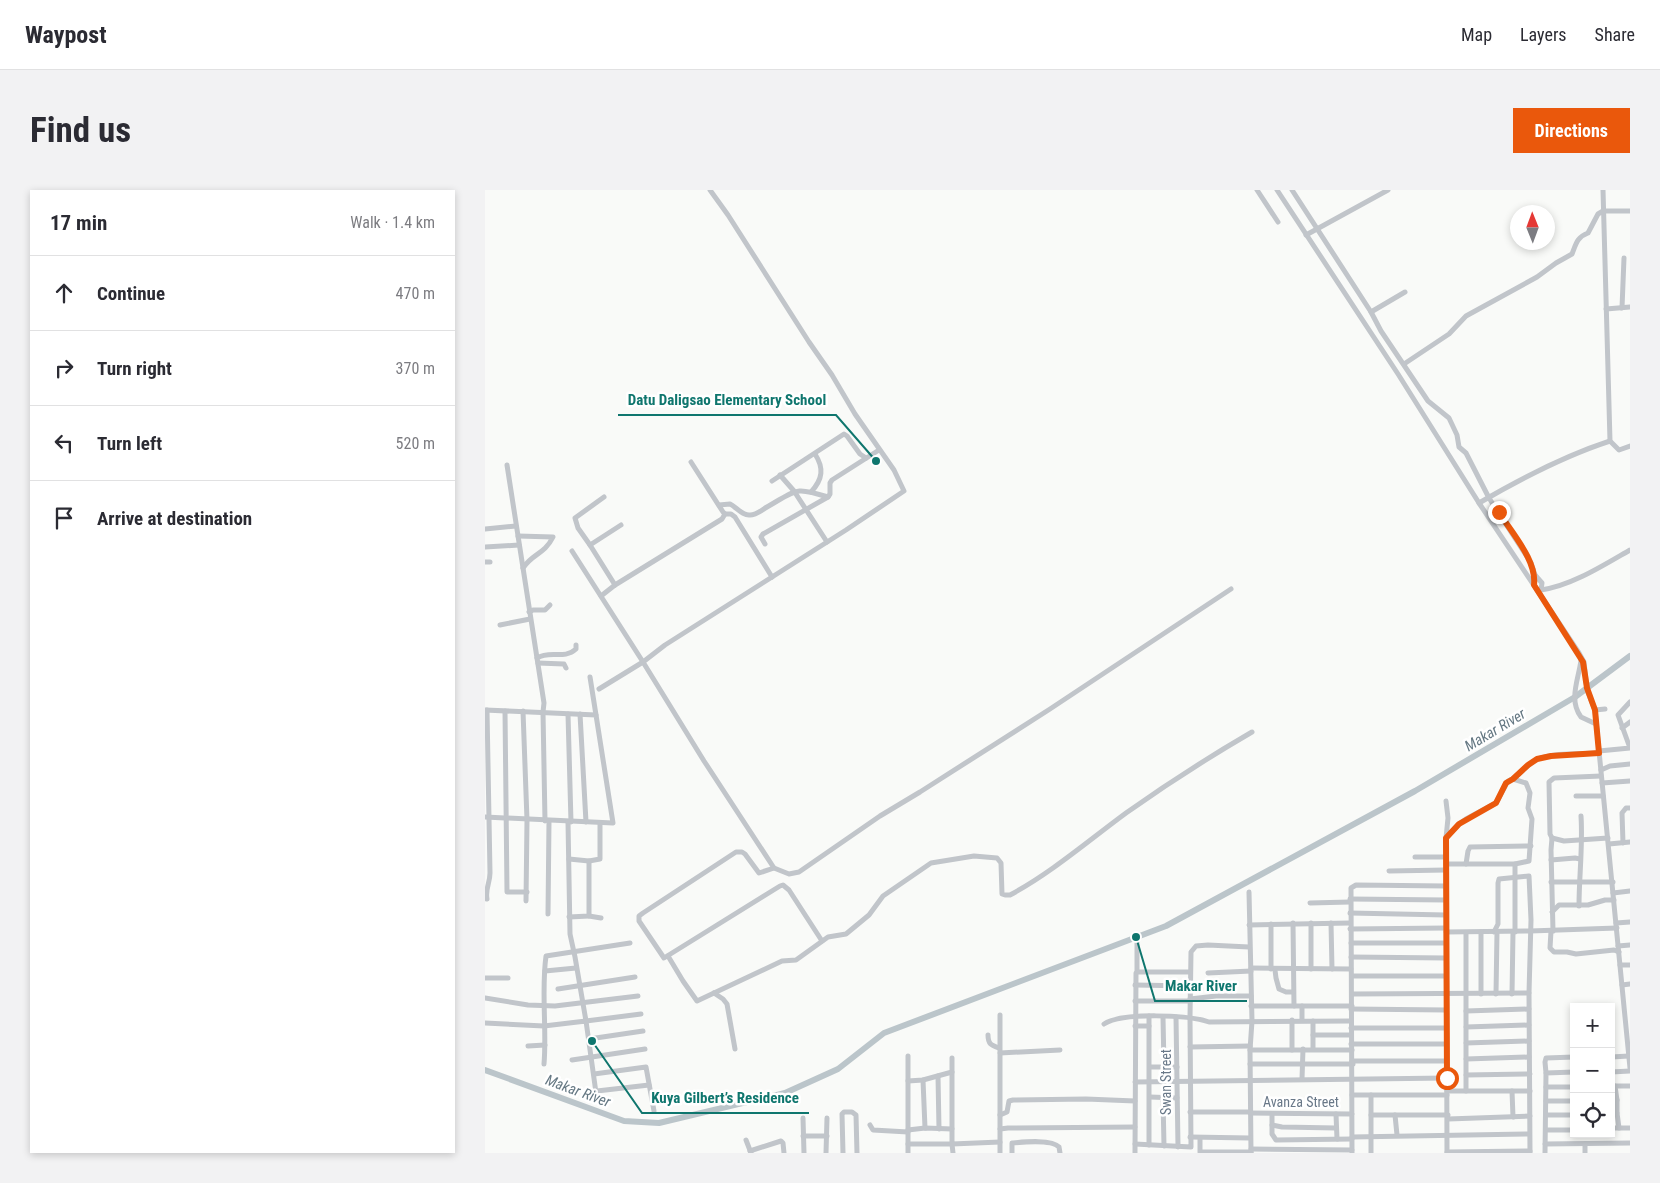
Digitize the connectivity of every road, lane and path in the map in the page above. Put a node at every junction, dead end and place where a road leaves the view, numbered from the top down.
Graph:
1 (710, 190) edge
2 (1257, 190) edge
3 (1277, 190) edge
4 (1388, 190) edge
5 (1603, 190) edge
6 (1293, 192) edge
7 (1281, 197) junction
8 (1603, 211) junction
9 (1630, 211) edge
10 (1278, 222) dead end
11 (1317, 229) junction
12 (1306, 235) junction
13 (1624, 258) dead end
14 (1623, 270) junction
15 (1630, 270) edge
16 (1405, 292) dead end
17 (1630, 307) edge
18 (1622, 308) junction
19 (1606, 309) junction
20 (1369, 310) junction
21 (1358, 314) junction
22 (1404, 364) junction
23 (1610, 441) junction
24 (1630, 446) edge
25 (879, 450) junction
26 (815, 454) junction
27 (866, 458) junction
28 (691, 462) dead end
29 (507, 465) dead end
30 (781, 475) junction
31 (821, 477) junction
32 (772, 481) dead end
33 (830, 483) junction
34 (794, 491) junction
35 (811, 492) junction
36 (604, 497) dead end
37 (828, 497) junction
38 (1489, 498) junction
39 (1479, 503) junction
40 (719, 506) junction
41 (807, 510) junction
42 (725, 514) junction
43 (621, 525) dead end
44 (516, 526) junction
45 (485, 529) edge
46 (518, 536) junction
47 (827, 542) junction
48 (765, 544) dead end
49 (519, 545) junction
50 (590, 545) junction
51 (485, 547) edge
52 (1630, 550) edge
53 (572, 551) dead end
54 (523, 569) junction
55 (772, 576) junction
56 (1535, 576) junction
57 (615, 585) junction
58 (1534, 585) junction
59 (1231, 589) dead end
60 (1540, 591) junction
61 (601, 596) junction
62 (550, 605) dead end
63 (529, 612) junction
64 (530, 619) junction
65 (500, 625) dead end
66 (576, 645) dead end
67 (1581, 657) junction
68 (537, 661) junction
69 (643, 662) junction
70 (566, 668) dead end
71 (590, 677) dead end
72 (599, 689) dead end
73 (1630, 702) edge
74 (1605, 709) dead end
75 (486, 710) edge
76 (1595, 710) junction
77 (505, 711) junction
78 (523, 711) junction
79 (543, 712) junction
80 (568, 714) junction
81 (580, 714) junction
82 (597, 715) junction
83 (1630, 722) edge
84 (1596, 724) junction
85 (1622, 728) junction
86 (1252, 732) dead end
87 (1629, 740) edge
88 (1599, 752) junction
89 (1630, 764) edge
90 (1601, 770) junction
91 (1601, 776) junction
92 (1513, 779) junction
93 (1630, 781) edge
94 (1602, 783) junction
95 (1576, 796) dead end
96 (1603, 796) junction
97 (1446, 801) dead end
98 (1630, 808) edge
99 (1581, 816) dead end
100 (487, 817) edge
101 (507, 818) junction
102 (527, 820) junction
103 (547, 821) junction
104 (569, 822) junction
105 (585, 822) junction
106 (600, 823) junction
107 (1623, 825) junction
108 (1630, 825) edge
109 (1446, 838) junction
110 (1552, 838) junction
111 (1583, 839) junction
112 (1608, 841) junction
113 (1623, 842) junction
114 (1630, 842) edge
115 (1531, 846) junction
116 (1415, 857) dead end
117 (1446, 857) junction
118 (569, 859) junction
119 (1580, 859) junction
120 (1551, 860) junction
121 (589, 861) junction
122 (1466, 864) junction
123 (1515, 864) junction
124 (1446, 867) junction
125 (774, 868) junction
126 (1389, 870) dead end
127 (1515, 877) junction
128 (1551, 882) junction
129 (1579, 882) junction
130 (1613, 882) junction
131 (1446, 886) junction
132 (1630, 891) edge
133 (527, 892) junction
134 (1249, 892) dead end
135 (1613, 892) junction
136 (487, 899) dead end
137 (1446, 900) junction
138 (1614, 900) junction
139 (526, 901) dead end
140 (1350, 901) junction
141 (1309, 903) dead end
142 (1579, 906) junction
143 (1552, 912) junction
144 (1350, 913) junction
145 (548, 914) dead end
146 (1446, 915) junction
147 (589, 916) junction
148 (569, 917) junction
149 (601, 918) dead end
150 (1630, 922) edge
151 (1293, 923) junction
152 (1311, 923) junction
153 (1331, 923) junction
154 (1271, 924) junction
155 (1249, 925) junction
156 (1617, 925) junction
157 (1350, 926) junction
158 (1446, 930) junction
159 (1530, 931) junction
160 (1552, 931) junction
161 (1465, 932) junction
162 (1481, 932) junction
163 (1495, 932) junction
164 (1514, 932) junction
165 (822, 941) junction
166 (630, 943) dead end
167 (1137, 943) dead end
168 (1351, 943) junction
169 (1446, 943) junction
170 (1630, 945) edge
171 (1249, 947) junction
172 (1618, 949) junction
173 (573, 952) junction
174 (668, 956) junction
175 (1351, 956) junction
176 (1446, 958) junction
177 (1630, 964) edge
178 (1619, 965) junction
179 (577, 968) junction
180 (1273, 969) junction
181 (1293, 969) junction
182 (1311, 969) junction
183 (1332, 969) junction
184 (1351, 969) junction
185 (1251, 970) junction
186 (545, 971) junction
187 (1137, 972) junction
188 (1190, 972) junction
189 (1208, 973) dead end
190 (1352, 976) junction
191 (1446, 976) junction
192 (635, 977) dead end
193 (485, 978) edge
194 (508, 978) dead end
195 (1630, 984) edge
196 (1135, 985) junction
197 (1621, 985) junction
198 (581, 986) junction
199 (1190, 986) junction
200 (558, 989) dead end
201 (1293, 992) junction
202 (714, 993) junction
203 (1446, 993) junction
204 (1352, 994) junction
205 (1466, 994) junction
206 (1481, 994) junction
207 (1496, 994) junction
208 (1512, 994) junction
209 (1529, 994) junction
210 (638, 996) dead end
211 (1251, 996) junction
212 (485, 998) edge
213 (1190, 1000) junction
214 (1135, 1001) junction
215 (584, 1003) junction
216 (543, 1006) junction
217 (1251, 1006) junction
218 (1294, 1006) junction
219 (1302, 1006) junction
220 (1352, 1008) junction
221 (1529, 1009) junction
222 (1446, 1010) junction
223 (1466, 1011) junction
224 (641, 1014) dead end
225 (999, 1015) dead end
226 (1135, 1016) junction
227 (1149, 1016) junction
228 (1163, 1017) junction
229 (1176, 1017) junction
230 (1190, 1017) junction
231 (1292, 1020) junction
232 (1302, 1020) junction
233 (586, 1021) junction
234 (1252, 1021) junction
235 (1313, 1021) junction
236 (1351, 1021) junction
237 (485, 1023) edge
238 (1104, 1024) dead end
239 (1529, 1025) junction
240 (544, 1026) junction
241 (1135, 1026) junction
242 (1149, 1026) junction
243 (1466, 1027) junction
244 (1351, 1028) junction
245 (1446, 1028) junction
246 (643, 1031) dead end
247 (1245, 1031) dead end
248 (1251, 1033) junction
249 (988, 1035) dead end
250 (1313, 1035) junction
251 (1351, 1035) junction
252 (1628, 1036) edge
253 (589, 1039) junction
254 (1529, 1041) junction
255 (1466, 1043) junction
256 (1446, 1044) junction
257 (545, 1045) junction
258 (528, 1046) dead end
259 (1190, 1047) junction
260 (1352, 1047) junction
261 (1250, 1048) junction
262 (645, 1049) dead end
263 (1303, 1049) junction
264 (1313, 1049) junction
265 (735, 1050) dead end
266 (999, 1050) junction
267 (1060, 1050) dead end
268 (1292, 1050) junction
269 (1629, 1054) edge
270 (591, 1056) junction
271 (908, 1056) dead end
272 (1615, 1056) edge
273 (1529, 1057) junction
274 (1570, 1057) edge
275 (952, 1058) dead end
276 (572, 1060) dead end
277 (1466, 1060) junction
278 (1446, 1061) junction
279 (1353, 1062) junction
280 (1303, 1063) junction
281 (544, 1064) dead end
282 (1250, 1064) junction
283 (1150, 1067) junction
284 (1164, 1067) junction
285 (1177, 1067) junction
286 (1630, 1068) edge
287 (953, 1072) junction
288 (1570, 1072) edge
289 (1615, 1072) edge
290 (1630, 1072) edge
291 (1546, 1073) junction
292 (594, 1074) junction
293 (1530, 1074) junction
294 (938, 1076) junction
295 (1466, 1076) junction
296 (1447, 1078) junction
297 (1303, 1079) junction
298 (1352, 1079) junction
299 (923, 1080) junction
300 (1250, 1080) junction
301 (908, 1081) junction
302 (1150, 1081) junction
303 (1177, 1081) junction
304 (1135, 1082) junction
305 (1190, 1082) junction
306 (649, 1084) junction
307 (1615, 1086) edge
308 (1630, 1086) edge
309 (1546, 1087) junction
310 (1570, 1087) edge
311 (597, 1091) junction
312 (1466, 1091) junction
313 (1512, 1091) junction
314 (1530, 1091) junction
315 (1447, 1093) junction
316 (1371, 1094) junction
317 (1352, 1095) junction
318 (1001, 1097) junction
319 (1150, 1097) junction
320 (1163, 1098) junction
321 (1177, 1098) junction
322 (597, 1100) dead end
323 (1135, 1101) junction
324 (1546, 1101) junction
325 (1570, 1101) edge
326 (1009, 1102) junction
327 (654, 1111) dead end
328 (1190, 1112) junction
329 (1250, 1112) junction
330 (1272, 1114) junction
331 (1336, 1114) junction
332 (1352, 1114) junction
333 (1001, 1115) junction
334 (1371, 1115) junction
335 (1395, 1115) junction
336 (1546, 1115) junction
337 (1570, 1115) edge
338 (1513, 1116) junction
339 (1530, 1116) junction
340 (1448, 1117) junction
341 (1615, 1117) edge
342 (803, 1118) dead end
343 (827, 1118) dead end
344 (870, 1125) dead end
345 (1272, 1125) junction
346 (1135, 1127) junction
347 (925, 1128) junction
348 (1336, 1128) junction
349 (1615, 1128) edge
350 (1619, 1128) junction
351 (1630, 1128) edge
352 (939, 1129) junction
353 (952, 1129) junction
354 (1000, 1129) junction
355 (1546, 1130) junction
356 (1570, 1130) edge
357 (908, 1131) junction
358 (1529, 1134) junction
359 (1397, 1135) junction
360 (1447, 1135) junction
361 (803, 1136) junction
362 (827, 1136) junction
363 (1371, 1136) junction
364 (1190, 1137) junction
365 (1200, 1138) junction
366 (1250, 1138) junction
367 (1352, 1138) junction
368 (1337, 1139) junction
369 (746, 1140) dead end
370 (1000, 1143) junction
371 (1012, 1143) junction
372 (1630, 1143) edge
373 (908, 1144) junction
374 (952, 1144) junction
375 (1135, 1144) junction
376 (1545, 1144) junction
377 (1585, 1144) junction
378 (1149, 1145) junction
379 (1164, 1146) junction
380 (1178, 1147) junction
381 (1191, 1150) edge
382 (1251, 1151) edge
383 (751, 1152) edge
384 (1352, 1152) edge
385 (1447, 1152) edge
386 (1530, 1152) edge
387 (783, 1153) edge
388 (804, 1153) edge
389 (826, 1153) edge
390 (843, 1153) edge
391 (857, 1153) edge
392 (909, 1153) edge
393 (953, 1153) edge
394 (1000, 1153) edge
395 (1012, 1153) edge
396 (1060, 1153) edge
397 (1135, 1153) edge
398 (1200, 1153) edge
399 (1371, 1153) edge
400 (1545, 1153) edge
401 (1585, 1153) edge

1 - 25 street
2 - 10 street
3 - 7 street
4 - 11 street
5 - 8 street
6 - 7 street
6 - 11 street
7 - 12 street
8 - 9 street
8 - 19 street
8 - 22 street
11 - 12 street
11 - 20 street
12 - 21 street
13 - 14 street
14 - 15 street
14 - 18 street
16 - 20 street
17 - 18 street
18 - 19 street
19 - 23 street
20 - 21 street
20 - 22 street
21 - 39 street
22 - 38 street
23 - 24 street
23 - 38 street
25 - 27 street
25 - 47 street
26 - 27 street
26 - 30 street
26 - 31 street
27 - 33 street
28 - 40 street
29 - 44 street
30 - 32 street
30 - 34 street
31 - 33 street
31 - 35 street
33 - 37 street
34 - 35 street
34 - 40 street
34 - 41 street
35 - 37 street
36 - 50 street
37 - 41 street
38 - 39 street
38 - 56 street
39 - 58 street
40 - 42 street
41 - 47 street
41 - 48 street
42 - 55 street
42 - 57 street
43 - 50 street
44 - 45 street
44 - 46 street
46 - 49 street
46 - 54 street
47 - 55 street
49 - 51 street
49 - 54 street
50 - 57 street
52 - 60 street
53 - 61 street
54 - 63 street
55 - 69 street
56 - 58 street
56 - 60 street
57 - 61 street
58 - 60 street
59 - 125 street
60 - 67 street
61 - 69 street
62 - 63 street
63 - 64 street
64 - 65 street
64 - 68 street
66 - 68 street
67 - 76 street
67 - 84 street
68 - 70 street
68 - 79 street
69 - 72 street
69 - 125 street
71 - 82 street
73 - 85 street
74 - 76 street
75 - 77 street
75 - 100 street
76 - 84 street
77 - 78 street
77 - 101 street
78 - 79 street
78 - 102 street
79 - 80 street
79 - 103 street
80 - 81 street
80 - 104 street
81 - 82 street
81 - 105 street
82 - 106 street
83 - 85 street
84 - 88 street
85 - 87 street
86 - 165 street
87 - 88 street
88 - 90 street
88 - 92 street
89 - 90 street
90 - 91 street
91 - 94 street
91 - 110 street
92 - 109 street
92 - 115 street
93 - 94 street
94 - 96 street
95 - 96 street
96 - 112 street
97 - 109 street
98 - 107 street
99 - 111 street
100 - 101 street
100 - 136 street
101 - 102 street
101 - 133 street
102 - 103 street
102 - 133 street
103 - 104 street
103 - 145 street
104 - 105 street
104 - 118 street
105 - 106 street
106 - 121 street
107 - 108 street
107 - 113 street
109 - 117 street
110 - 111 street
110 - 120 street
111 - 112 street
111 - 119 street
112 - 113 street
112 - 130 street
113 - 114 street
115 - 122 street
115 - 123 street
116 - 117 street
117 - 124 street
118 - 121 street
118 - 148 street
119 - 120 street
119 - 129 street
120 - 128 street
121 - 147 street
122 - 123 street
122 - 124 street
123 - 127 street
124 - 126 street
124 - 131 street
125 - 174 street
127 - 159 street
127 - 163 street
127 - 164 street
128 - 129 street
128 - 143 street
129 - 130 street
129 - 142 street
130 - 135 street
131 - 137 street
131 - 140 street
132 - 135 street
133 - 139 street
134 - 155 street
135 - 138 street
137 - 140 street
137 - 146 street
138 - 142 street
138 - 156 street
140 - 141 street
140 - 144 street
142 - 143 street
143 - 160 street
144 - 146 street
144 - 157 street
146 - 158 street
147 - 148 street
147 - 149 street
148 - 173 street
150 - 156 street
151 - 152 street
151 - 154 street
151 - 181 street
152 - 153 street
152 - 182 street
153 - 157 street
153 - 183 street
154 - 155 street
154 - 180 street
155 - 171 street
156 - 160 street
156 - 172 street
157 - 158 street
157 - 168 street
158 - 161 street
158 - 169 street
159 - 160 street
159 - 164 street
159 - 209 street
160 - 172 street
161 - 162 street
161 - 205 street
162 - 163 street
162 - 206 street
163 - 164 street
163 - 207 street
164 - 208 street
165 - 174 street
165 - 202 street
166 - 173 street
167 - 187 street
168 - 169 street
168 - 175 street
169 - 176 street
170 - 172 street
171 - 185 street
171 - 188 street
172 - 178 street
173 - 179 street
173 - 186 street
174 - 202 street
175 - 176 street
175 - 184 street
176 - 191 street
177 - 178 street
178 - 197 street
179 - 186 street
179 - 198 street
180 - 181 street
180 - 185 street
180 - 201 street
181 - 182 street
181 - 201 street
182 - 183 street
183 - 184 street
184 - 190 street
185 - 189 street
185 - 211 street
186 - 216 street
187 - 188 street
187 - 196 street
188 - 199 street
190 - 191 street
190 - 204 street
191 - 203 street
192 - 198 street
193 - 194 street
195 - 197 street
196 - 199 street
196 - 214 street
197 - 252 street
198 - 200 street
198 - 215 street
199 - 213 street
201 - 218 street
202 - 265 street
203 - 204 street
203 - 205 street
203 - 222 street
204 - 220 street
205 - 206 street
205 - 223 street
206 - 207 street
207 - 208 street
208 - 209 street
209 - 221 street
210 - 215 street
211 - 213 street
211 - 217 street
212 - 216 street
213 - 214 street
213 - 230 street
214 - 226 street
215 - 216 street
215 - 233 street
216 - 240 street
217 - 218 street
217 - 234 street
218 - 219 street
219 - 220 street
219 - 232 street
220 - 222 street
220 - 236 street
221 - 223 street
221 - 239 street
222 - 245 street
223 - 243 street
224 - 233 street
225 - 266 street
226 - 227 street
226 - 238 street
226 - 241 street
227 - 228 street
227 - 242 street
228 - 229 street
228 - 284 street
229 - 230 street
229 - 285 street, Swan Street
230 - 234 street
230 - 259 street
231 - 232 street
231 - 234 street
231 - 268 street
232 - 235 street
233 - 240 street
233 - 253 street
234 - 248 street
235 - 236 street
235 - 250 street
236 - 244 street
237 - 240 street
239 - 243 street
239 - 254 street
240 - 257 street
241 - 242 street
241 - 304 street
242 - 283 street
243 - 255 street
244 - 245 street
244 - 251 street
245 - 256 street
246 - 253 street
247 - 248 street
248 - 261 street
249 - 266 street
250 - 251 street
250 - 264 street
251 - 260 street
252 - 269 street
253 - 270 street
254 - 255 street
254 - 273 street
255 - 277 street
256 - 260 street
256 - 278 street
257 - 258 street
257 - 281 street
259 - 261 street
259 - 305 street
260 - 264 street
260 - 279 street
261 - 268 street
261 - 282 street
262 - 270 street
263 - 264 street
263 - 268 street
263 - 280 street
266 - 267 street
266 - 318 street
269 - 272 street
269 - 286 street
270 - 276 street
270 - 292 street
271 - 301 street
273 - 277 street
273 - 293 street
274 - 291 street
275 - 287 street
277 - 295 street
278 - 279 street
278 - 296 street
279 - 280 street
279 - 298 street
280 - 282 street
280 - 297 street
282 - 300 street
283 - 284 street
283 - 302 street
284 - 285 street
285 - 303 street, Swan Street
287 - 294 street
287 - 353 street
288 - 291 street
289 - 290 street
291 - 309 street
292 - 306 street
292 - 311 street
293 - 295 street
293 - 314 street
294 - 299 street
294 - 352 street
295 - 312 street
296 - 298 street
296 - 315 street
297 - 298 street
297 - 300 street
298 - 317 street
299 - 301 street
299 - 347 street
300 - 305 street
300 - 329 street
301 - 357 street
302 - 303 street
302 - 304 street
302 - 319 street
303 - 305 street
303 - 321 street, Swan Street
304 - 323 street
305 - 328 street
306 - 311 street
306 - 327 street
307 - 308 street
309 - 310 street
309 - 324 street
311 - 322 street
312 - 313 street
312 - 315 street
313 - 314 street
313 - 338 street
314 - 339 street
315 - 316 street
315 - 340 street
316 - 317 street
316 - 334 street
317 - 332 street
318 - 326 street
318 - 333 street
319 - 320 street
319 - 378 street
320 - 321 street
320 - 379 street
321 - 380 street, Swan Street
323 - 326 street
323 - 346 street
324 - 325 street
324 - 336 street
326 - 333 street
328 - 329 street, Avanza Street
328 - 364 street
329 - 330 street, Avanza Street
329 - 366 street
330 - 331 street, Avanza Street
330 - 345 street
331 - 332 street, Avanza Street
331 - 348 street
332 - 367 street
333 - 354 street
334 - 335 street
334 - 363 street
335 - 340 street
335 - 359 street
336 - 337 street
336 - 355 street
338 - 339 street
338 - 340 street
339 - 358 street
340 - 360 street
341 - 350 street
342 - 361 street
343 - 362 street
344 - 357 street
345 - 348 street
345 - 368 street
346 - 354 street
346 - 375 street
347 - 352 street
347 - 357 street
348 - 368 street
349 - 350 street
350 - 351 street
352 - 353 street
353 - 374 street
354 - 370 street
355 - 356 street
355 - 376 street
357 - 373 street
358 - 360 street
358 - 386 street
359 - 360 street
359 - 363 street
360 - 385 street
361 - 362 street
361 - 388 street
362 - 389 street
363 - 367 street
363 - 399 street
364 - 365 street
364 - 381 street
365 - 366 street
365 - 398 street
366 - 382 street
367 - 368 street
367 - 384 street
369 - 383 street
370 - 371 street
370 - 374 street
370 - 394 street
371 - 395 street
371 - 396 street
372 - 377 street
373 - 374 street
373 - 392 street
374 - 393 street
375 - 378 street
375 - 397 street
376 - 377 street
376 - 400 street
377 - 401 street
378 - 379 street
379 - 380 street
380 - 381 street
382 - 384 street
382 - 398 street
383 - 387 street
385 - 386 street
390 - 391 street

